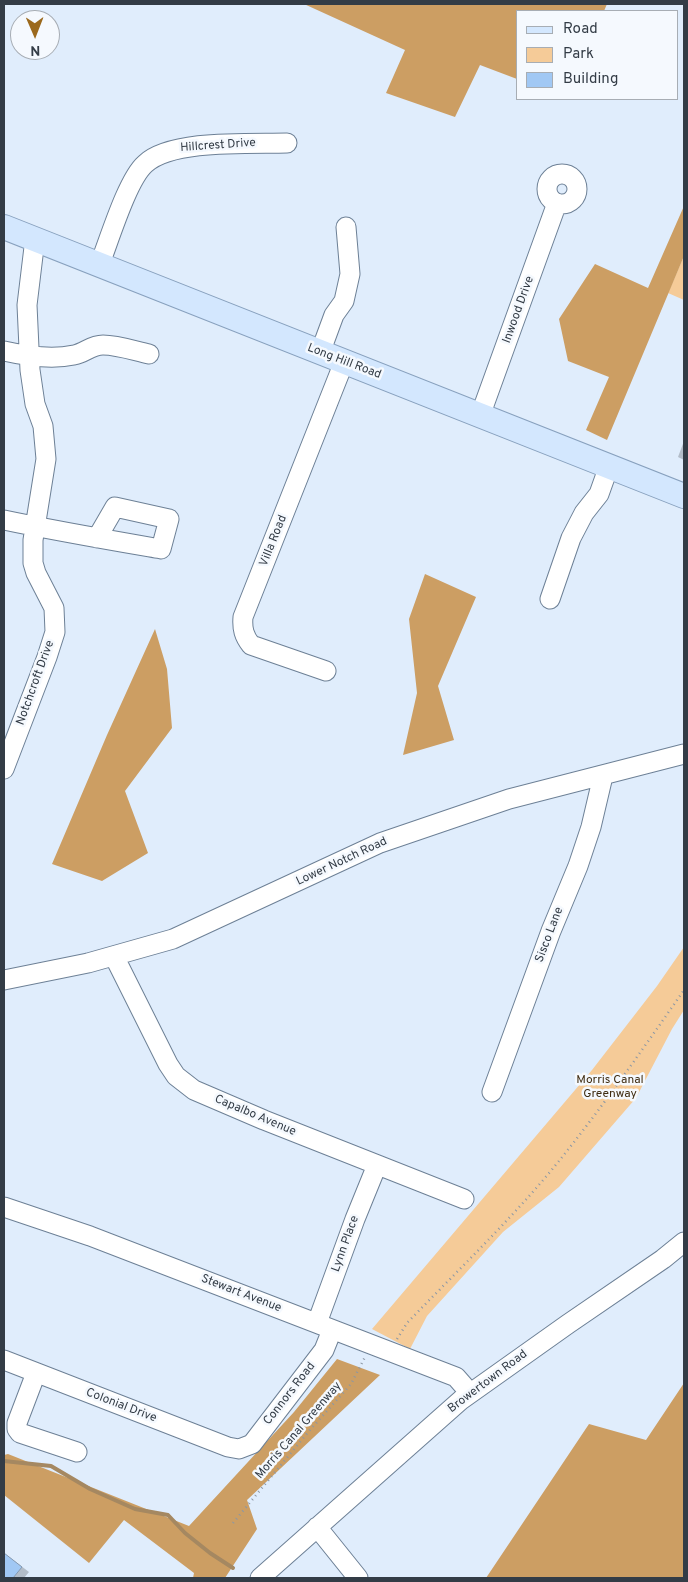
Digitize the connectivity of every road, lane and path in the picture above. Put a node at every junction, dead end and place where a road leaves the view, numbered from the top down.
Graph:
1 (287, 143) dead end
2 (557, 204) dead end
3 (4, 227) edge
4 (346, 227) dead end
5 (34, 239) junction
6 (99, 266) junction
7 (4, 350) edge
8 (320, 353) junction
9 (150, 354) dead end
10 (29, 356) junction
11 (344, 362) junction
12 (480, 416) junction
13 (609, 466) junction
14 (684, 496) edge
15 (4, 520) edge
16 (34, 533) junction
17 (97, 538) dead end
18 (550, 599) dead end
19 (326, 671) dead end
20 (684, 754) edge
21 (4, 769) edge
22 (602, 776) junction
23 (114, 956) junction
24 (4, 980) edge
25 (684, 990) edge
26 (492, 1092) dead end
27 (377, 1165) junction
28 (464, 1199) dead end
29 (4, 1207) edge
30 (684, 1242) edge
31 (324, 1326) junction
32 (382, 1349) junction
33 (4, 1360) edge
34 (36, 1373) junction
35 (470, 1393) junction
36 (239, 1449) joint
37 (77, 1452) dead end
38 (233, 1523) dead end
39 (317, 1528) junction
40 (260, 1578) edge
41 (358, 1578) edge

1 - 6 street, Hillcrest Drive
2 - 12 street, Inwood Drive
3 - 5 main road, Long Hill Road
4 - 8 street
5 - 6 main road, Long Hill Road
5 - 10 street, Notchcroft Drive
6 - 8 main road, Long Hill Road
7 - 10 street
8 - 11 main road, Long Hill Road
9 - 10 street
10 - 16 street, Notchcroft Drive
11 - 12 main road, Long Hill Road
11 - 19 street, Villa Road
12 - 13 main road, Long Hill Road
13 - 14 main road, Long Hill Road
13 - 18 street
15 - 16 street
16 - 17 street
16 - 21 street, Notchcroft Drive
20 - 22 street, Lower Notch Road
22 - 23 street, Lower Notch Road
22 - 26 street, Sisco Lane
23 - 24 street, Lower Notch Road
23 - 27 street, Capalbo Avenue
25 - 32 path, Morris Canal Greenway
27 - 28 street, Capalbo Avenue
27 - 31 street, Lynn Place
29 - 31 street, Stewart Avenue
30 - 35 street, Browertown Road
31 - 32 street, Stewart Avenue
31 - 36 street, Connors Road
32 - 35 street, Stewart Avenue
32 - 38 path, Morris Canal Greenway
33 - 34 street, Colonial Drive
34 - 36 street, Colonial Drive
34 - 37 street
35 - 39 street, Browertown Road
39 - 40 street, Browertown Road
39 - 41 street

